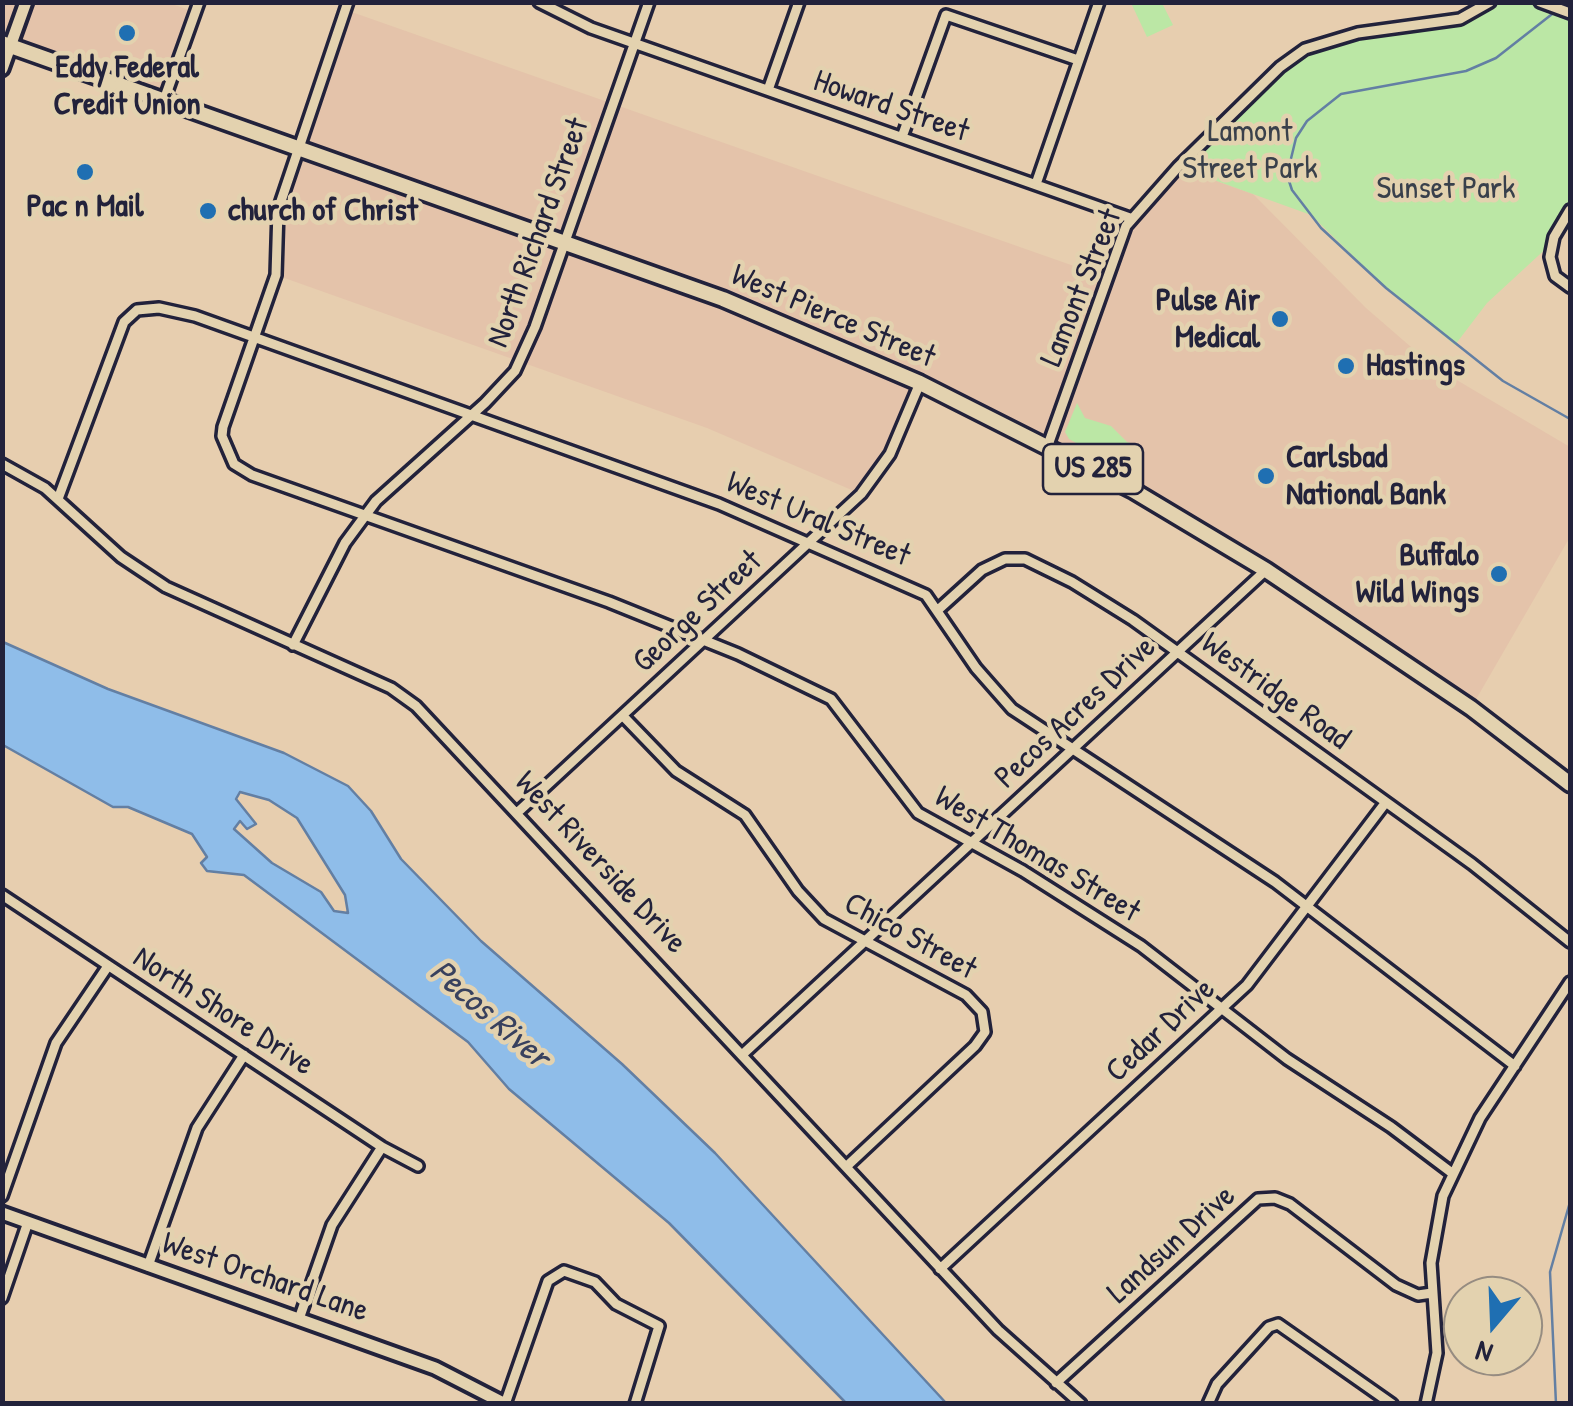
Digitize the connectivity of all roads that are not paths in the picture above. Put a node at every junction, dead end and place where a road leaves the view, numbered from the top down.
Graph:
1 (26, 2) edge
2 (198, 2) edge
3 (348, 2) edge
4 (539, 2) edge
5 (649, 2) edge
6 (799, 2) edge
7 (1099, 2) edge
8 (1490, 2) edge
9 (1545, 4) edge
10 (1570, 13) edge
11 (634, 43) junction
12 (7, 44) edge
13 (1078, 60) junction
14 (2, 70) edge
15 (768, 90) junction
16 (164, 100) junction
17 (902, 138) junction
18 (298, 148) junction
19 (1036, 184) junction
20 (1570, 210) edge
21 (1130, 218) junction
22 (564, 242) junction
23 (1570, 287) edge
24 (255, 338) junction
25 (920, 383) junction
26 (471, 416) junction
27 (1048, 445) junction
28 (2, 464) edge
29 (58, 499) junction
30 (366, 514) junction
31 (810, 542) junction
32 (1266, 570) junction
33 (939, 609) junction
34 (704, 640) junction
35 (293, 645) junction
36 (1178, 653) junction
37 (623, 716) junction
38 (1074, 749) junction
39 (1570, 784) edge
40 (1386, 802) junction
41 (518, 812) junction
42 (970, 843) junction
43 (2, 895) edge
44 (1308, 908) junction
45 (865, 942) junction
46 (1570, 942) edge
47 (108, 966) junction
48 (1570, 982) edge
49 (1224, 1008) junction
50 (743, 1054) junction
51 (244, 1055) junction
52 (1515, 1066) junction
53 (382, 1147) junction
54 (418, 1166) dead end
55 (847, 1166) junction
56 (1452, 1173) junction
57 (2, 1196) edge
58 (2, 1214) edge
59 (28, 1222) junction
60 (148, 1266) junction
61 (940, 1269) junction
62 (1432, 1293) junction
63 (2, 1298) edge
64 (299, 1319) junction
65 (1056, 1382) junction
66 (505, 1404) edge
67 (635, 1404) edge
68 (1081, 1404) edge
69 (1208, 1404) edge
70 (1392, 1404) edge
71 (1426, 1404) edge

1 - 12 street
2 - 16 street
3 - 18 street
4 - 11 street, Howard Street
5 - 11 street, North Richard Street
6 - 15 street
7 - 13 street
8 - 21 street, Lamont Street
9 - 10 street
11 - 15 street, Howard Street
11 - 22 street, North Richard Street
12 - 14 street
12 - 16 highway, West Pierce Street / US 285
13 - 17 street
13 - 19 street
15 - 17 street, Howard Street
16 - 18 highway, West Pierce Street / US 285
17 - 19 street, Howard Street
18 - 22 highway, West Pierce Street / US 285
18 - 24 street
19 - 21 street, Howard Street
20 - 23 street
21 - 27 street, Lamont Street
22 - 25 highway, West Pierce Street / US 285
22 - 26 street, North Richard Street
24 - 26 street, West Ural Street
24 - 29 street, West Ural Street
24 - 30 street, West Thomas Street
25 - 27 highway, West Pierce Street / US 285
25 - 31 street, George Street
26 - 30 street, North Richard Street
26 - 31 street, West Ural Street
27 - 32 highway, West Pierce Street / US 285
28 - 29 street, West Riverside Drive
29 - 35 street, West Riverside Drive
30 - 34 street, West Thomas Street
30 - 35 street, North Richard Street
31 - 33 street, West Ural Street
31 - 34 street, George Street
32 - 36 street, Pecos Acres Drive
32 - 39 highway, West Pierce Street / US 285
33 - 36 street, Westridge Road
33 - 38 street, West Ural Street
34 - 37 street, George Street
34 - 42 street, West Thomas Street
35 - 41 street, West Riverside Drive
36 - 38 street, Pecos Acres Drive
36 - 40 street, Westridge Road
37 - 41 street, George Street
37 - 45 street, Chico Street
38 - 42 street, Pecos Acres Drive
38 - 44 street, West Ural Street
40 - 44 street, Cedar Drive
40 - 46 street, Westridge Road
41 - 50 street, West Riverside Drive
42 - 45 street, Pecos Acres Drive
42 - 49 street, West Thomas Street
43 - 47 street, North Shore Drive
44 - 49 street, Cedar Drive
44 - 52 street, West Ural Street
45 - 50 street, Pecos Acres Drive
45 - 55 street, Chico Street
47 - 51 street, North Shore Drive
47 - 57 street
48 - 52 street
49 - 56 street, West Thomas Street
49 - 61 street, Cedar Drive
50 - 55 street, West Riverside Drive
51 - 53 street, North Shore Drive
51 - 60 street
52 - 56 street
53 - 54 street, North Shore Drive
53 - 64 street
55 - 61 street, West Riverside Drive
56 - 62 street
58 - 59 street, West Orchard Lane
59 - 60 street, West Orchard Lane
59 - 63 street
60 - 64 street, West Orchard Lane
61 - 65 street, West Riverside Drive
62 - 65 street, Landsun Drive
62 - 71 street
64 - 66 street, West Orchard Lane
65 - 68 street, West Riverside Drive
66 - 67 street
69 - 70 street

